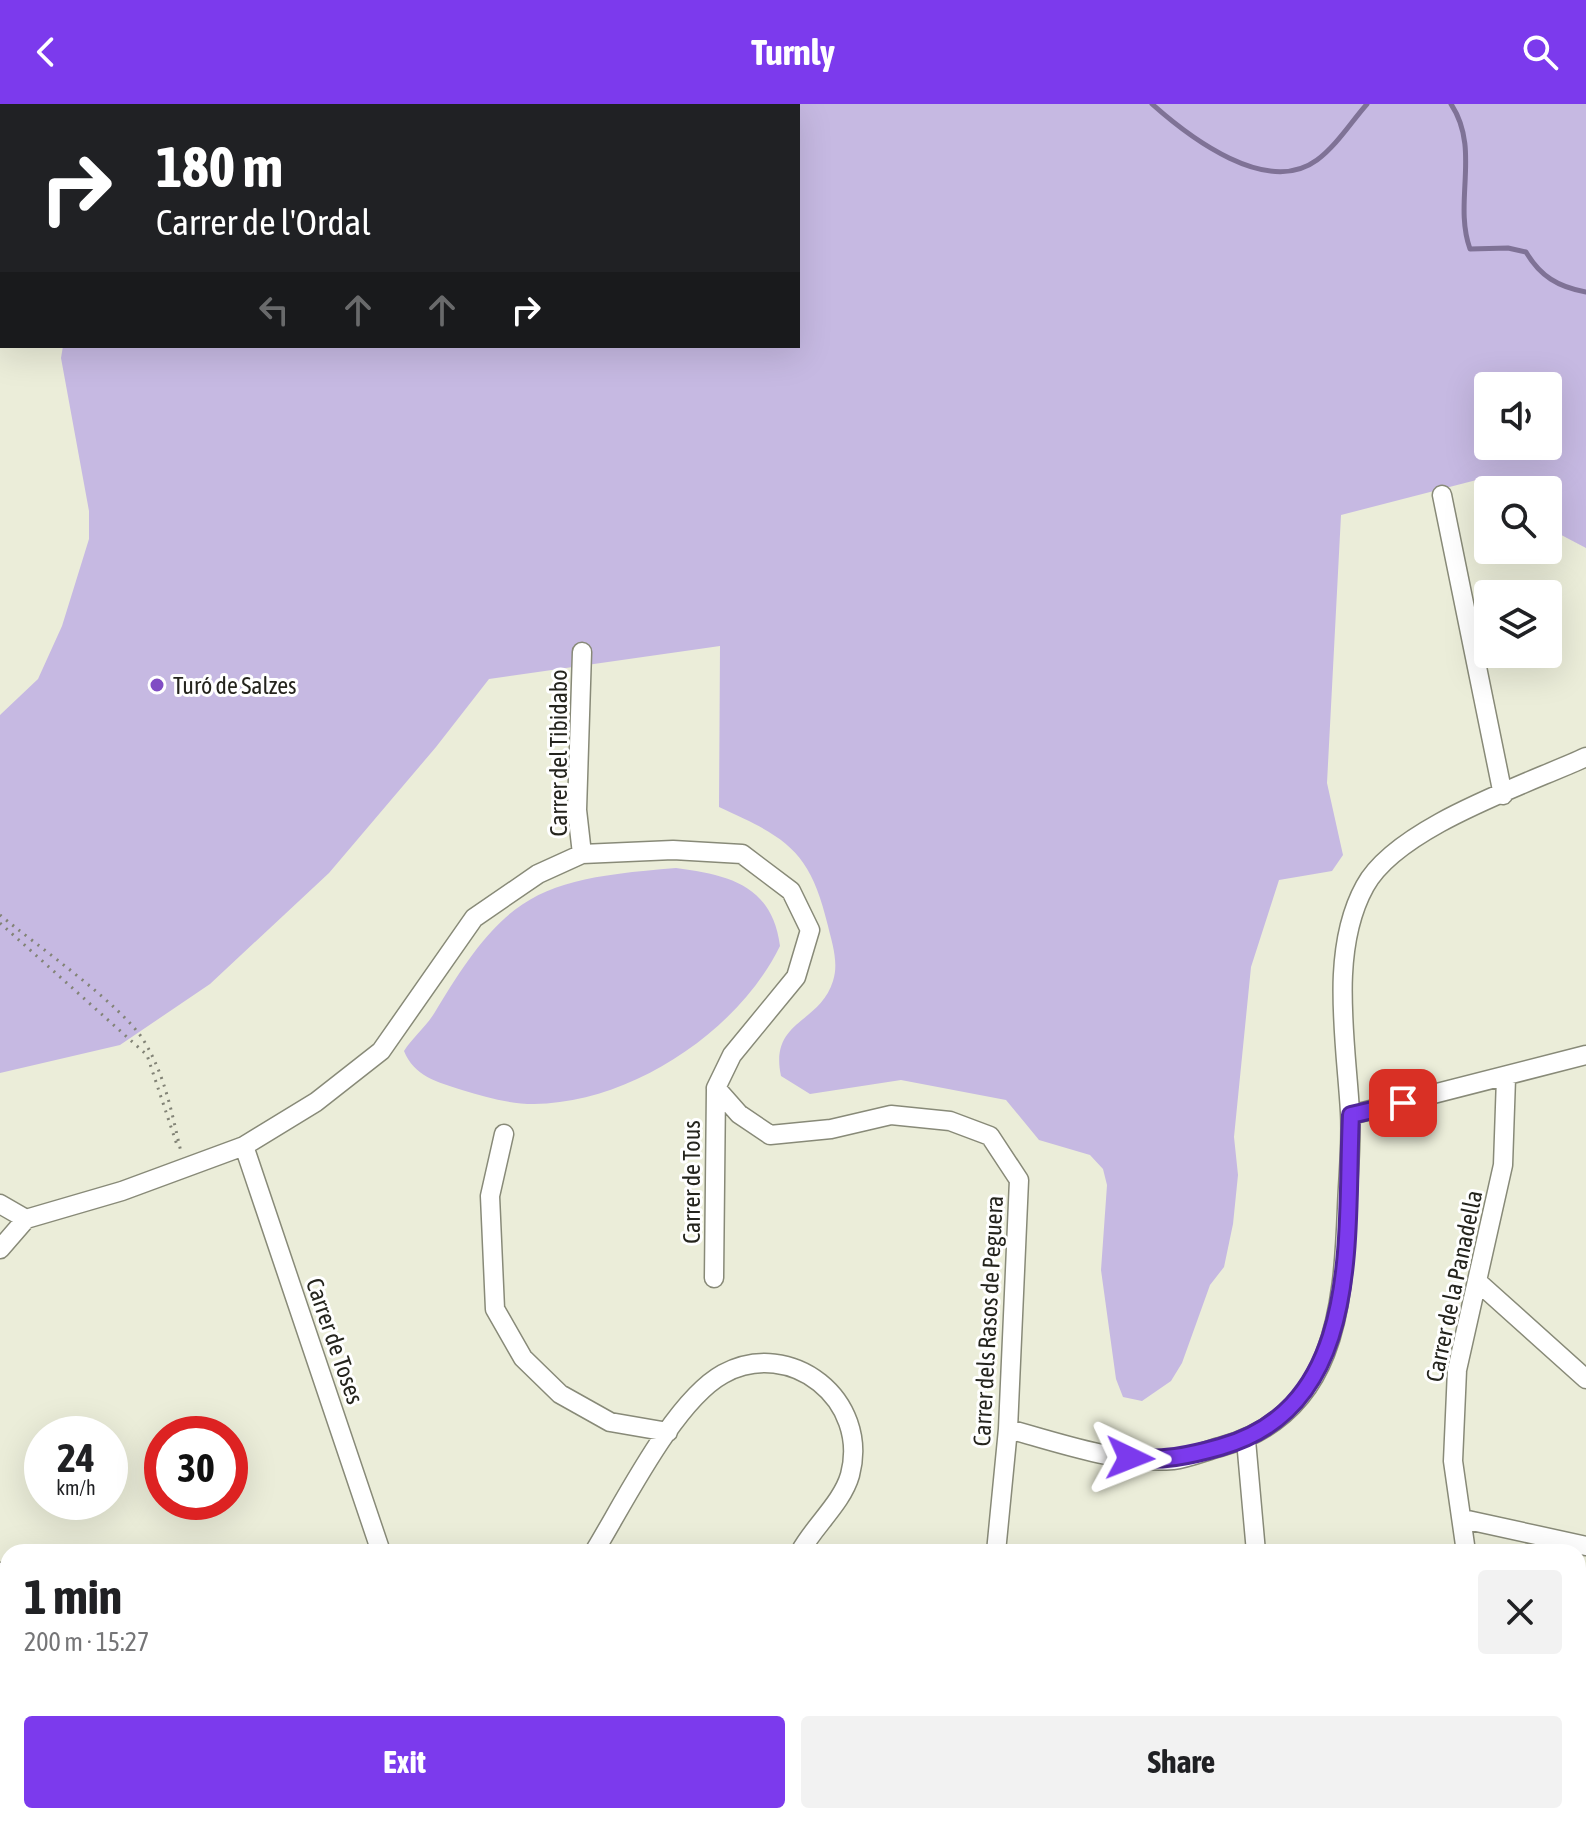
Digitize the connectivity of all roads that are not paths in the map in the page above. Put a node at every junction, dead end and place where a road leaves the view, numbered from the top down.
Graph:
1 (1442, 495) dead end
2 (582, 652) dead end
3 (1586, 757) edge
4 (1503, 795) junction
5 (582, 854) junction
6 (1586, 1055) edge
7 (1506, 1078) junction
8 (716, 1088) junction
9 (1351, 1115) junction
10 (504, 1134) dead end
11 (244, 1146) junction
12 (0, 1204) edge
13 (26, 1219) junction
14 (0, 1249) edge
15 (714, 1278) dead end
16 (1479, 1283) junction
17 (1586, 1379) edge
18 (1008, 1429) junction
19 (668, 1432) junction
20 (1246, 1440) junction
21 (1463, 1519) junction
22 (378, 1544) edge
23 (599, 1544) edge
24 (805, 1544) edge
25 (997, 1544) edge
26 (1255, 1544) edge
27 (1465, 1544) edge
28 (1577, 1544) edge

1 - 4 street
2 - 5 street, Carrer del Tibidabo
3 - 4 street
4 - 9 street
5 - 8 street
5 - 11 street
6 - 7 street
7 - 9 street
7 - 16 street, Carrer de la Panadella
8 - 15 street, Carrer de Tous
8 - 18 street, Carrer dels Rasos de Peguera
9 - 20 street
10 - 19 street
11 - 13 street
11 - 22 street, Carrer de Toses
12 - 13 street
13 - 14 street
16 - 17 street
16 - 21 street, Carrer de la Panadella
18 - 20 street
18 - 25 street, Carrer dels Rasos de Peguera
19 - 23 street
19 - 24 street
20 - 26 street
21 - 27 street, Carrer de la Panadella
21 - 28 street

